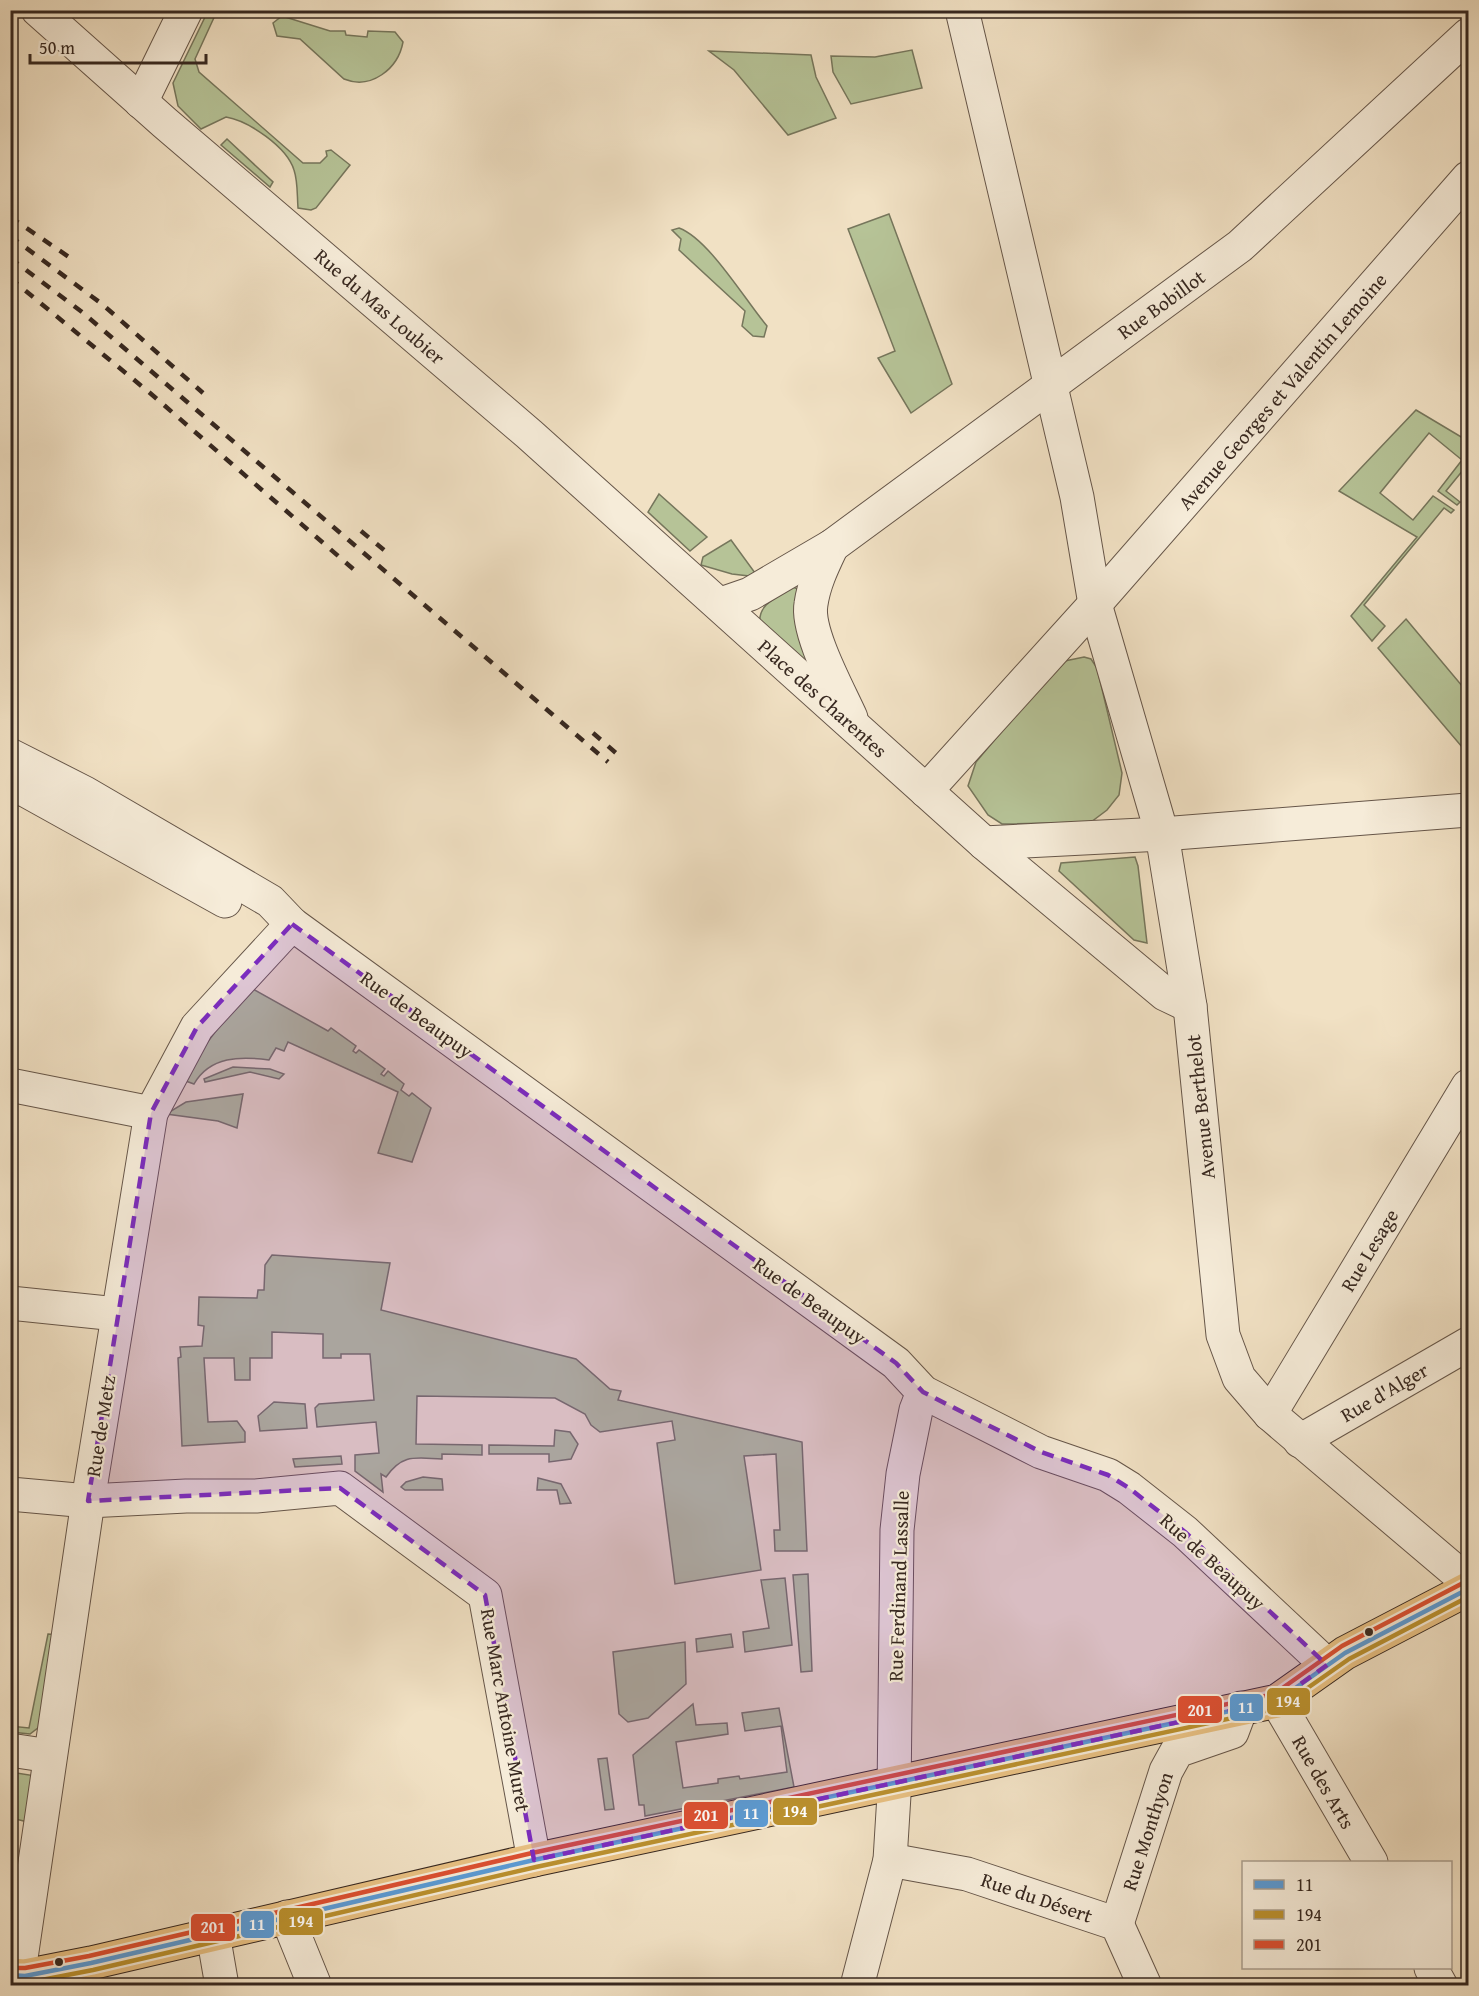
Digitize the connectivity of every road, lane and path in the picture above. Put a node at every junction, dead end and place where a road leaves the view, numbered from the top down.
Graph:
1 (38, 10) edge
2 (186, 10) edge
3 (962, 10) edge
4 (1468, 35) edge
5 (141, 102) junction
6 (1468, 178) edge
7 (1049, 385) junction
8 (832, 546) junction
9 (721, 604) junction
10 (1095, 604) junction
11 (855, 728) junction
12 (10, 755) edge
13 (10, 784) edge
14 (926, 791) junction
15 (1468, 810) edge
16 (1162, 834) junction
17 (984, 843) junction
18 (292, 924) junction
19 (1190, 1006) junction
20 (10, 1085) edge
21 (1468, 1086) edge
22 (151, 1113) junction
23 (10, 1303) edge
24 (117, 1314) junction
25 (1468, 1344) edge
26 (923, 1392) junction
27 (1269, 1414) junction
28 (1299, 1441) junction
29 (10, 1494) edge
30 (88, 1501) junction
31 (1418, 1537) junction
32 (1468, 1582) edge
33 (1455, 1596) edge
34 (1327, 1665) junction
35 (1277, 1701) junction
36 (1242, 1708) junction
37 (10, 1750) edge
38 (50, 1756) junction
39 (892, 1784) junction
40 (534, 1860) junction
41 (890, 1860) junction
42 (1370, 1861) edge
43 (287, 1917) junction
44 (1117, 1924) junction
45 (213, 1934) junction
46 (1432, 1969) edge
47 (19, 1979) edge
48 (222, 1986) edge
49 (315, 1986) edge
50 (857, 1986) edge
51 (1145, 1986) edge
52 (1441, 1986) edge

1 - 5 street, Rue du Mas Loubier
2 - 5 street
3 - 7 street, Avenue Berthelot
4 - 7 street, Rue Bobillot
5 - 9 street, Rue du Mas Loubier
6 - 10 street, Avenue Georges et Valentin Lemoine
7 - 8 street, Rue Bobillot
7 - 10 street, Avenue Berthelot
8 - 9 street, Rue Bobillot
8 - 11 street, Rue Bobillot
9 - 11 street, Place des Charentes
10 - 14 street
10 - 16 street, Avenue Berthelot
11 - 14 street, Place des Charentes
12 - 18 street, Rue de Beaupuy
13 - 18 street, Rue de Beaupuy
14 - 17 street, Place des Charentes
15 - 16 street
16 - 17 street
16 - 19 street, Avenue Berthelot
17 - 19 street, Place des Charentes
18 - 22 street, Rue de Metz
18 - 26 street, Rue de Beaupuy
19 - 27 street, Avenue Berthelot
20 - 22 street
21 - 27 street, Rue Lesage
22 - 24 street, Rue de Metz
23 - 24 street
24 - 30 street, Rue de Metz
25 - 28 street, Rue d'Alger
26 - 34 street, Rue de Beaupuy
26 - 39 street, Rue Ferdinand Lassalle
27 - 28 street, Avenue Berthelot
28 - 31 street, Avenue Berthelot
29 - 30 street, Rue Marc Antoine Muret
30 - 38 street, Rue de Metz
30 - 40 street, Rue Marc Antoine Muret
31 - 32 street, Avenue Berthelot
31 - 33 street
33 - 34 main road
34 - 35 main road
35 - 36 main road
35 - 42 street, Rue des Arts
36 - 39 main road
36 - 44 street, Rue Monthyon
37 - 38 street
38 - 47 street, Rue de Metz
39 - 40 main road
39 - 41 street, Rue Ferdinand Lassalle
40 - 43 main road
41 - 44 street, Rue du Désert
41 - 50 street, Rue Ferdinand Lassalle
43 - 45 main road
43 - 49 street
44 - 51 street, Rue du Désert
45 - 47 main road
45 - 48 street
46 - 52 street

